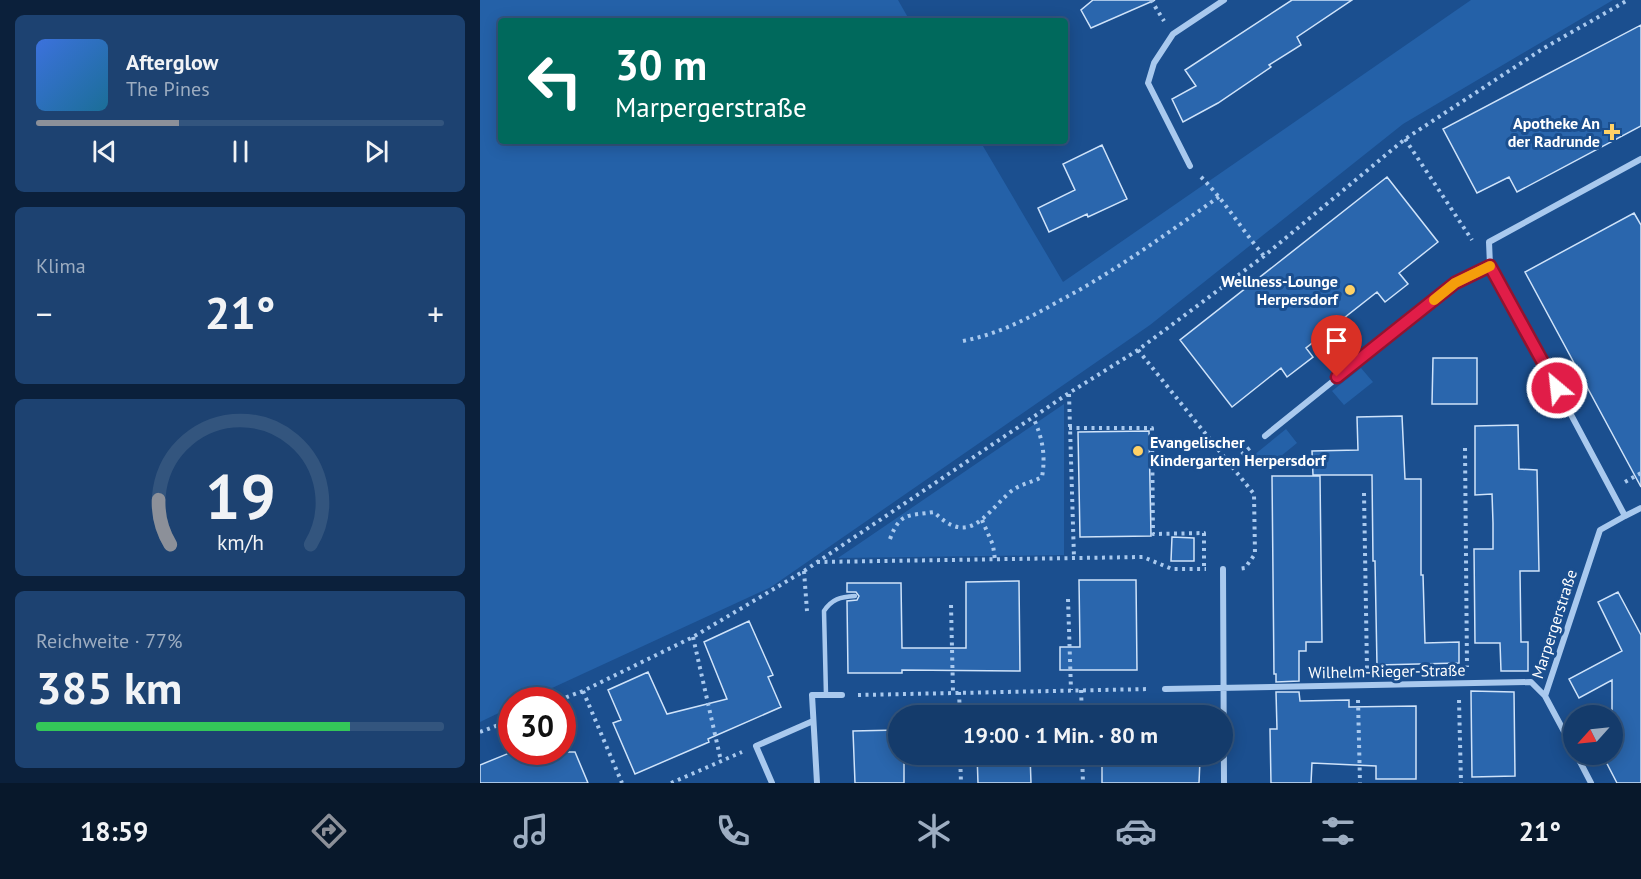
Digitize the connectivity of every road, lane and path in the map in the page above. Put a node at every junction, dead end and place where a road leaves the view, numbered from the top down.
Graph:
1 (1151, 0) edge
2 (1224, 0) edge
3 (1628, 0) edge
4 (1173, 34) junction
5 (1405, 139) junction
6 (1641, 159) edge
7 (1190, 166) joint
8 (1220, 196) junction
9 (1264, 256) junction
10 (1490, 266) junction
11 (963, 341) dead end
12 (1138, 350) junction
13 (1069, 393) junction
14 (1033, 417) junction
15 (1069, 428) junction
16 (1265, 436) joint
17 (1465, 448) dead end
18 (1230, 464) junction
19 (1641, 473) edge
20 (1633, 478) dead end
21 (1364, 492) dead end
22 (1641, 508) edge
23 (1625, 516) junction
24 (982, 520) junction
25 (890, 539) dead end
26 (1074, 558) junction
27 (995, 560) junction
28 (816, 562) junction
29 (1204, 569) junction
30 (1223, 569) junction
31 (855, 596) dead end
32 (1068, 599) dead end
33 (951, 605) dead end
34 (693, 637) junction
35 (1459, 683) junction
36 (1467, 683) junction
37 (1358, 685) junction
38 (1368, 685) junction
39 (1222, 688) junction
40 (1165, 689) joint
41 (1071, 690) junction
42 (1081, 690) junction
43 (583, 691) junction
44 (953, 692) junction
45 (959, 692) junction
46 (576, 694) edge
47 (826, 695) junction
48 (842, 695) joint
49 (1545, 696) junction
50 (960, 705) edge
51 (1082, 705) edge
52 (813, 721) junction
53 (498, 725) edge
54 (1563, 730) edge
55 (480, 732) edge
56 (756, 746) junction
57 (721, 761) junction
58 (960, 765) edge
59 (1082, 765) edge
60 (1582, 765) edge
61 (622, 783) edge
62 (671, 783) edge
63 (772, 783) edge
64 (817, 783) edge
65 (961, 783) edge
66 (1083, 783) edge
67 (1224, 783) edge
68 (1360, 783) edge
69 (1461, 783) edge
70 (1591, 783) edge

1 - 4 path
2 - 4 street
3 - 5 path
4 - 7 street
5 - 9 path
5 - 10 path
6 - 10 street
7 - 8 path
8 - 9 path
8 - 11 path
9 - 12 path
10 - 16 street
10 - 23 street
12 - 13 path
12 - 18 path
13 - 14 path
13 - 15 path
14 - 24 path
14 - 28 path
15 - 26 path
15 - 29 path
16 - 18 path
17 - 36 path
18 - 30 path
19 - 20 path
21 - 38 path
22 - 23 street, Marpergerstraße
23 - 49 street, Marpergerstraße
24 - 25 path
24 - 27 path
26 - 27 path
26 - 29 path
27 - 28 path
28 - 34 path
29 - 30 path
30 - 39 street
31 - 47 lane
32 - 41 path
33 - 44 path
34 - 43 path
34 - 57 path
35 - 36 street, Wilhelm-Rieger-Straße
35 - 38 street, Wilhelm-Rieger-Straße
35 - 69 path
36 - 49 street, Wilhelm-Rieger-Straße
37 - 38 street, Wilhelm-Rieger-Straße
37 - 39 street, Wilhelm-Rieger-Straße
37 - 68 path
39 - 40 street, Wilhelm-Rieger-Straße
39 - 67 street
40 - 42 path
41 - 42 path
41 - 45 path
42 - 51 path
43 - 46 path
43 - 61 path
44 - 45 path
44 - 48 path
45 - 50 path
47 - 48 street
47 - 52 street
49 - 54 street, Marpergerstraße
52 - 56 street
52 - 64 street
53 - 55 path
56 - 57 path
56 - 63 street
57 - 62 path
58 - 65 path
59 - 66 path
60 - 70 street

